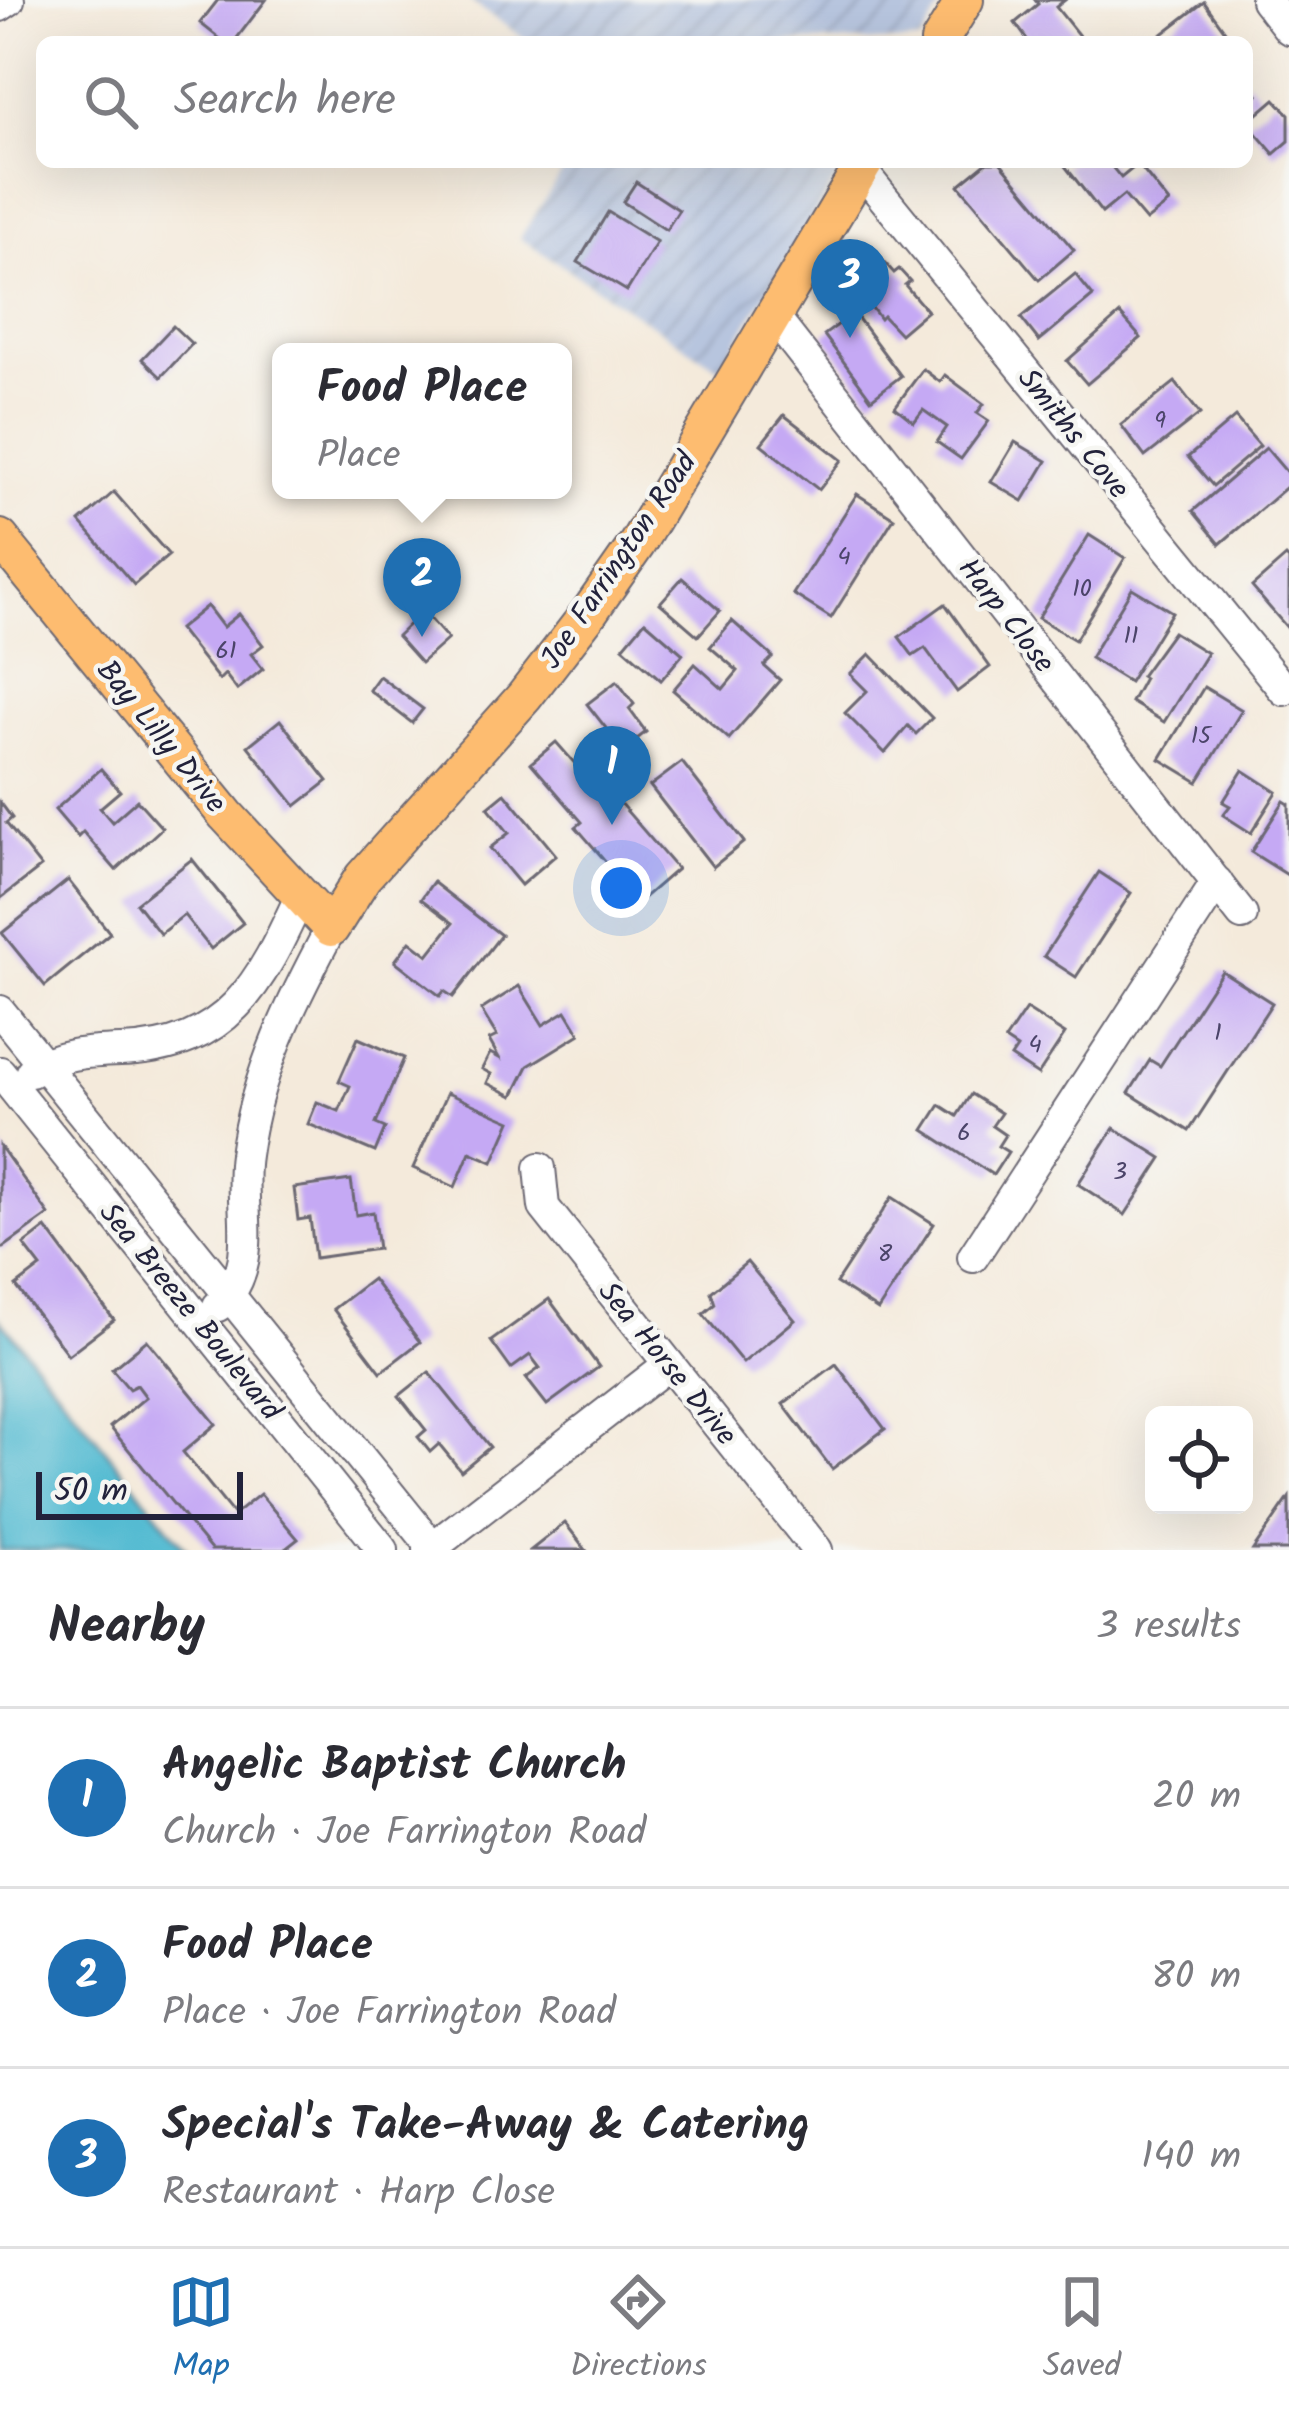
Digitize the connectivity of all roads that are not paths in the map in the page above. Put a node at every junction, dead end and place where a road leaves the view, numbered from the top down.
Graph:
1 (965, 0) edge
2 (1266, 0) edge
3 (1289, 29) edge
4 (943, 36) edge
5 (862, 168) edge
6 (865, 168) edge
7 (772, 315) junction
8 (0, 538) edge
9 (1289, 686) edge
10 (1217, 882) junction
11 (300, 897) junction
12 (1242, 915) dead end
13 (331, 928) junction
14 (244, 1001) junction
15 (0, 1011) edge
16 (280, 1030) junction
17 (42, 1064) junction
18 (6, 1080) edge
19 (540, 1168) dead end
20 (973, 1257) dead end
21 (230, 1295) junction
22 (200, 1322) junction
23 (668, 1365) junction
24 (433, 1549) edge
25 (383, 1550) edge
26 (817, 1550) edge

1 - 4 main road
2 - 3 street
5 - 7 main road, Joe Farrington Road
6 - 9 street, Smiths Cove
7 - 10 street, Harp Close
7 - 13 main road, Joe Farrington Road
8 - 11 main road, Bay Lilly Drive
10 - 12 street, Harp Close
10 - 20 street
11 - 13 main road, Bay Lilly Drive
11 - 14 street
13 - 16 street, Sea Breeze Boulevard
14 - 16 street
14 - 17 street
15 - 17 street, Sea Breeze Boulevard
16 - 21 street, Sea Breeze Boulevard
17 - 18 street
17 - 21 street, Sea Breeze Boulevard
18 - 22 street, Sea Breeze Boulevard
19 - 23 street, Sea Horse Drive
21 - 22 street
21 - 24 street, Sea Breeze Boulevard
22 - 25 street, Sea Breeze Boulevard
23 - 24 street
23 - 26 street, Sea Horse Drive

